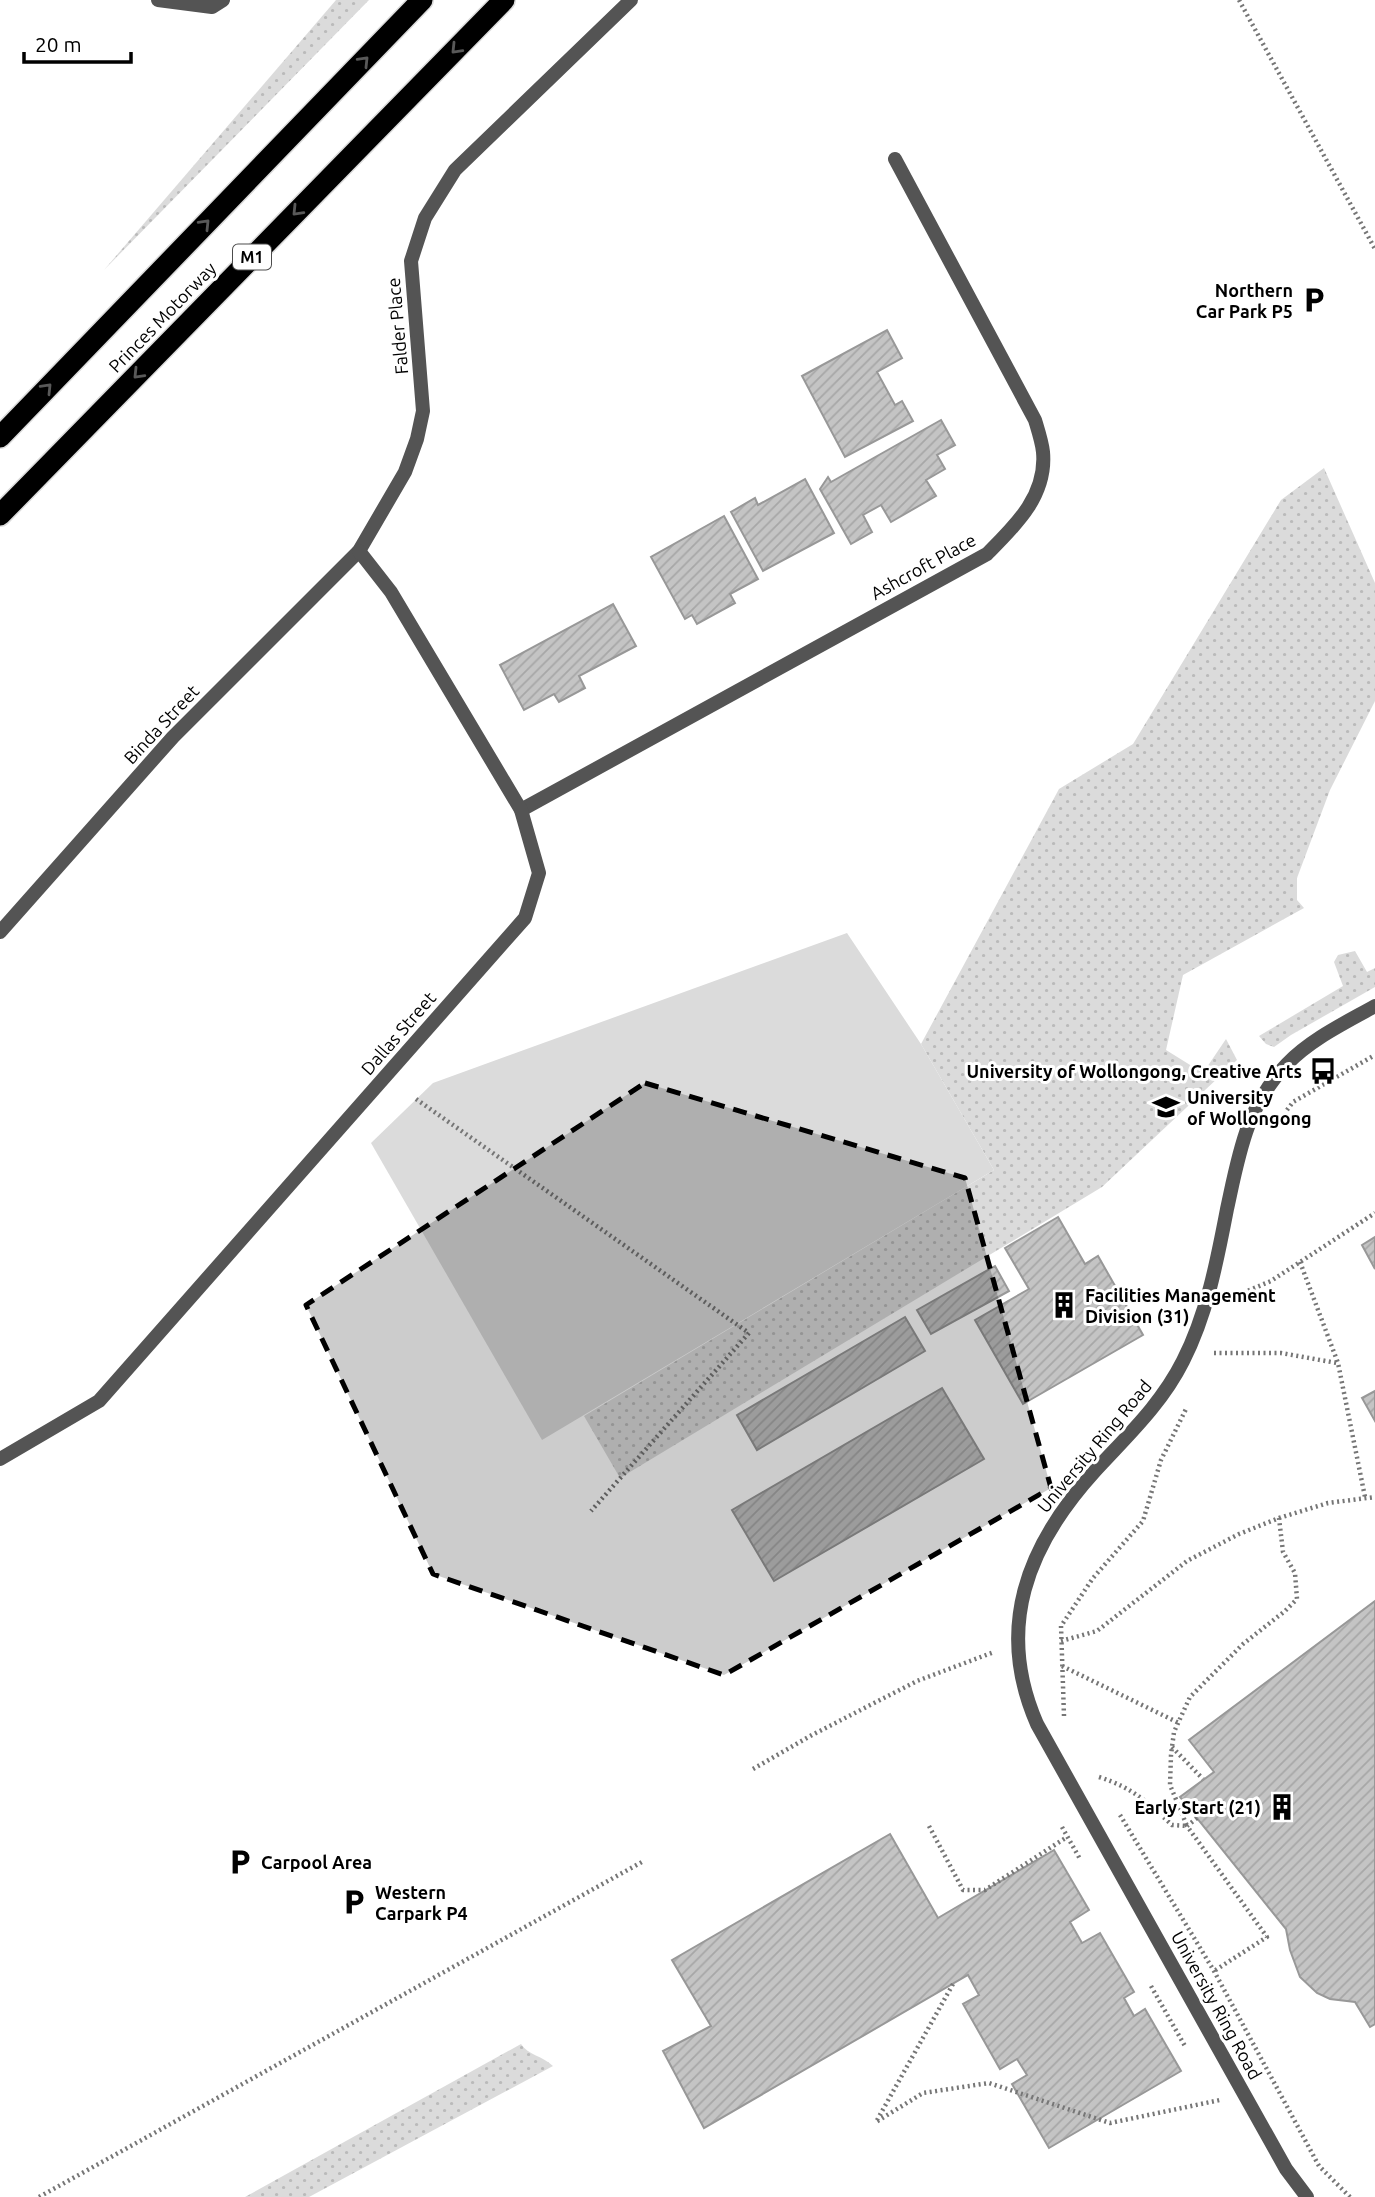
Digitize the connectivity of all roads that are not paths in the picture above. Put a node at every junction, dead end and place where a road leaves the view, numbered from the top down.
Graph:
1 (158, 0) edge
2 (223, 0) edge
3 (422, 0) edge
4 (504, 0) edge
5 (631, 0) edge
6 (895, 159) dead end
7 (0, 437) edge
8 (0, 515) edge
9 (359, 551) junction
10 (521, 810) junction
11 (0, 932) edge
12 (1375, 1006) edge
13 (0, 1459) edge
14 (1307, 2197) edge

1 - 2 street
7 -> 3 highway, Princes Motorway
4 -> 8 highway, Princes Motorway / M1
5 - 9 street, Falder Place
6 - 10 street, Ashcroft Place
9 - 10 street, Dallas Street
9 - 11 street, Binda Street
10 - 13 street, Dallas Street
12 - 14 street, University Ring Road

